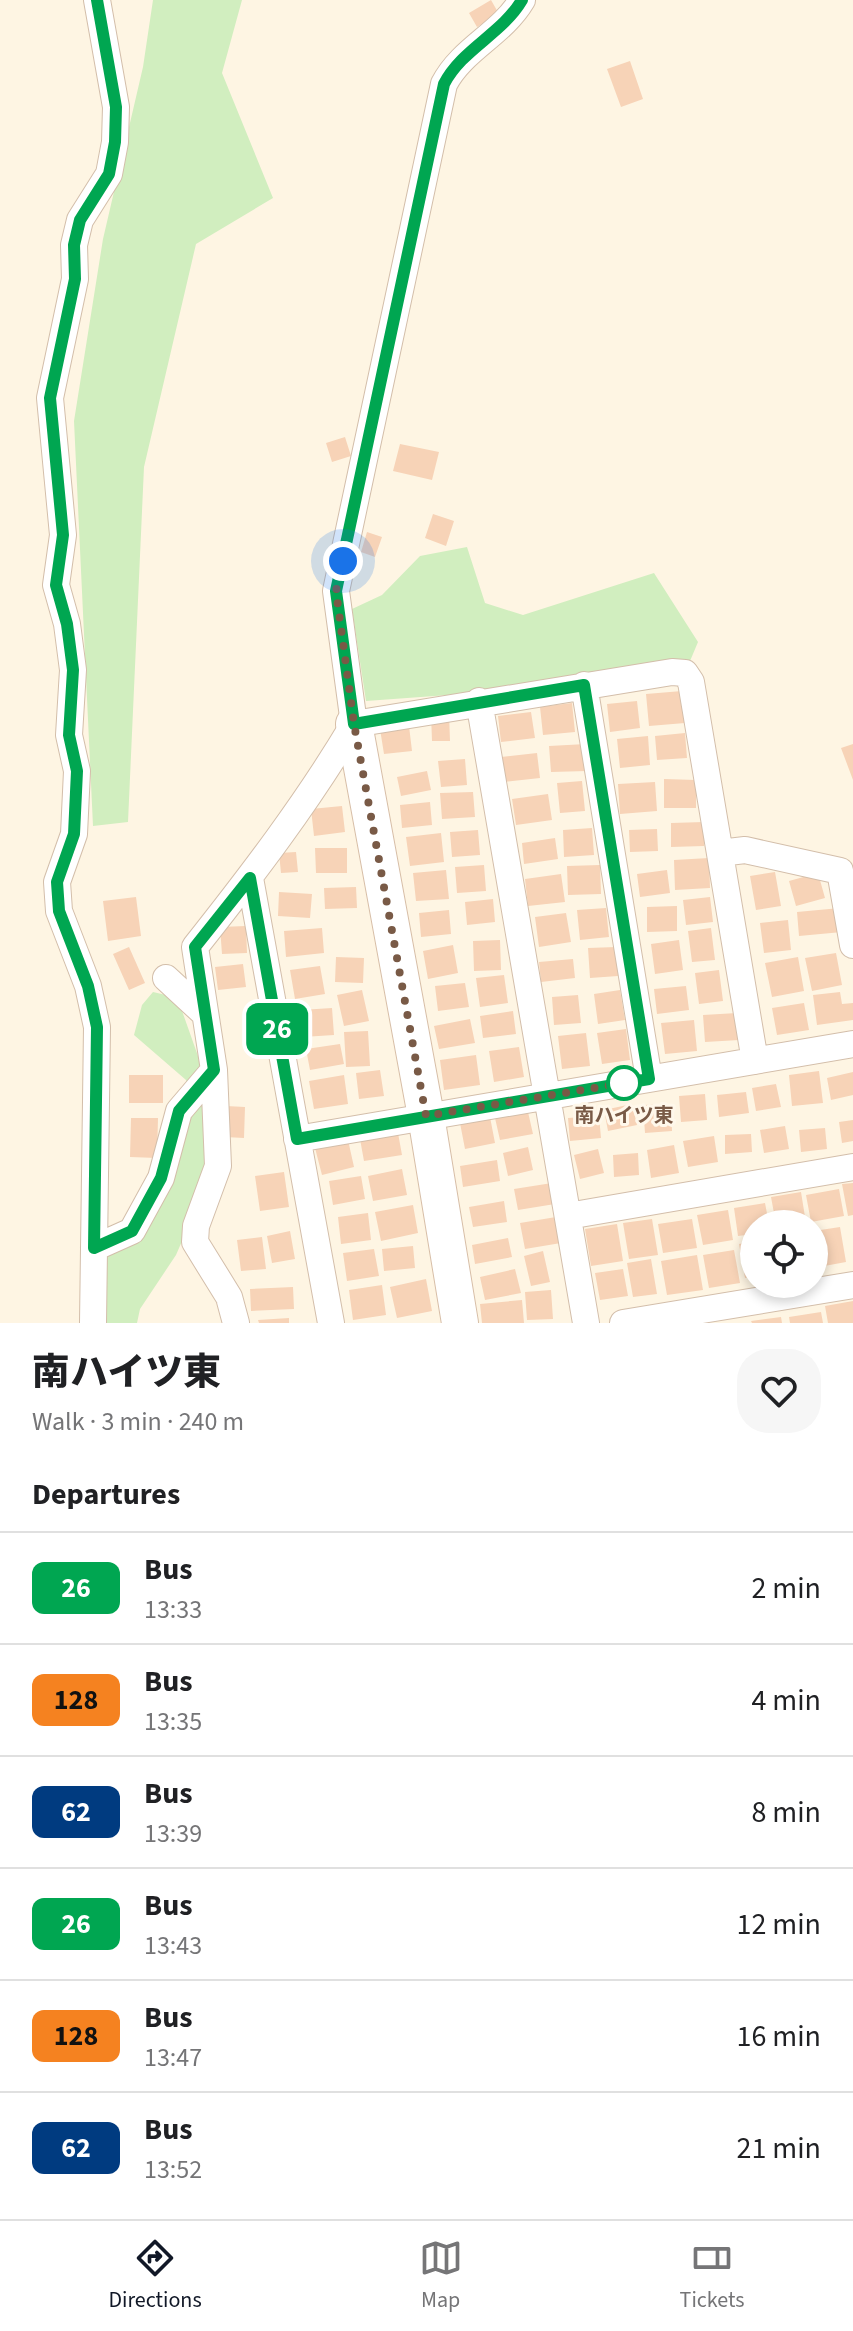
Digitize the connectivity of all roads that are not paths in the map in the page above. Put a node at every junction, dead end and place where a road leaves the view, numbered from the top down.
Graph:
1 (97, 0) edge
2 (522, 0) edge
3 (584, 685) junction
4 (479, 701) junction
5 (354, 724) junction
6 (720, 853) junction
7 (250, 878) junction
8 (853, 945) edge
9 (166, 978) dead end
10 (205, 1014) junction
11 (853, 1044) edge
12 (755, 1061) junction
13 (214, 1070) junction
14 (649, 1079) junction
15 (547, 1097) junction
16 (426, 1116) junction
17 (297, 1139) junction
18 (853, 1167) edge
19 (568, 1216) junction
20 (94, 1248) junction
21 (853, 1285) edge
22 (93, 1323) edge
23 (236, 1323) edge
24 (331, 1323) edge
25 (460, 1323) edge
26 (586, 1323) edge
27 (623, 1323) edge

1 - 20 street
2 - 5 street
3 - 4 street
3 - 6 street
3 - 14 street
4 - 5 street
4 - 15 street
5 - 7 street
5 - 16 street
6 - 8 street
6 - 12 street
7 - 10 street
7 - 17 street
9 - 10 street
10 - 13 street
11 - 12 street
12 - 14 street
13 - 20 street
13 - 23 street
14 - 15 street
15 - 16 street
15 - 19 street
16 - 17 street
16 - 25 street
17 - 24 street
18 - 19 street
19 - 26 street
20 - 22 street
21 - 27 street

